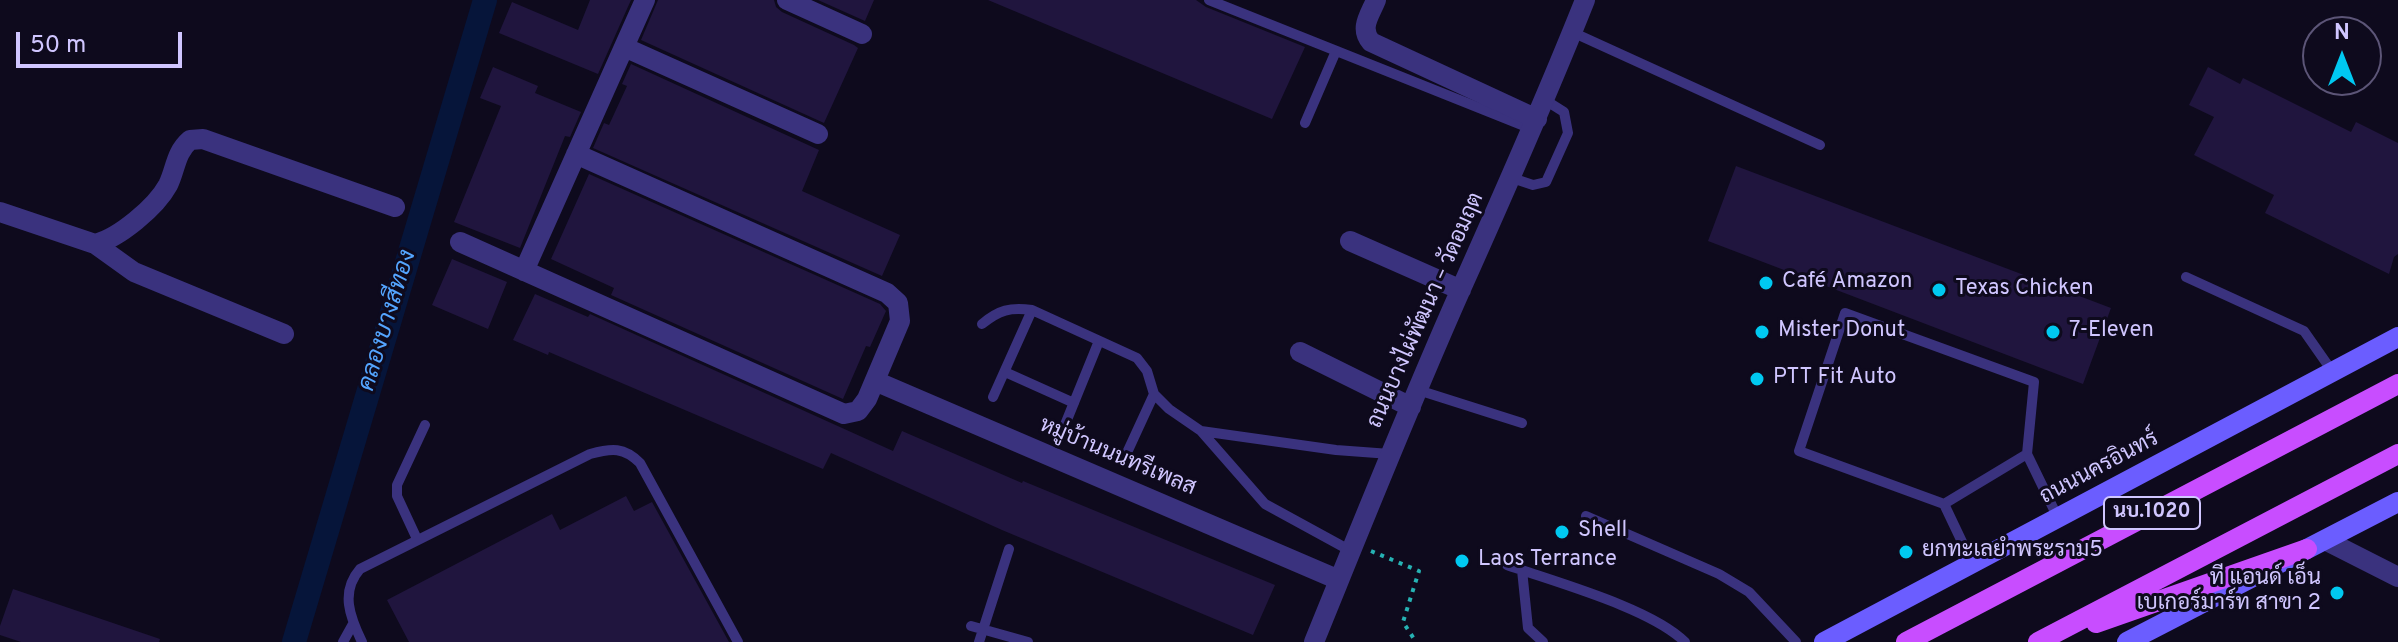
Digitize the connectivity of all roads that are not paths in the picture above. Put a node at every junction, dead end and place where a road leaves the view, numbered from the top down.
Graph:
1 (645, 0) edge
2 (787, 0) edge
3 (1209, 0) edge
4 (1376, 0) edge
5 (1585, 0) edge
6 (1572, 32) junction
7 (862, 34) dead end
8 (624, 47) junction
9 (1336, 51) junction
10 (1538, 116) junction
11 (1305, 123) dead end
12 (818, 134) dead end
13 (1820, 145) dead end
14 (576, 154) junction
15 (1512, 178) junction
16 (395, 207) dead end
17 (0, 212) edge
18 (1350, 241) dead end
19 (460, 242) dead end
20 (95, 244) junction
21 (524, 271) junction
22 (2186, 277) dead end
23 (1461, 290) junction
24 (1032, 310) junction
25 (982, 324) dead end
26 (284, 334) dead end
27 (2398, 337) edge
28 (1099, 341) junction
29 (1300, 352) dead end
30 (2332, 371) junction
31 (1005, 372) junction
32 (875, 381) junction
33 (2398, 384) edge
34 (1154, 394) junction
35 (993, 397) dead end
36 (1414, 398) junction
37 (1074, 403) junction
38 (1522, 423) dead end
39 (425, 425) dead end
40 (1201, 431) junction
41 (1060, 437) dead end
42 (1390, 454) junction
43 (2027, 454) junction
44 (2398, 454) edge
45 (1125, 457) dead end
46 (2398, 502) edge
47 (1944, 504) junction
48 (1586, 516) dead end
49 (2058, 518) junction
50 (417, 539) junction
51 (2316, 544) junction
52 (1353, 547) junction
53 (1009, 549) dead end
54 (1507, 565) dead end
55 (1973, 565) junction
56 (1522, 570) junction
57 (2398, 577) edge
58 (1339, 580) junction
59 (353, 624) junction
60 (971, 626) dead end
61 (984, 630) junction
62 (343, 642) edge
63 (362, 642) edge
64 (738, 642) edge
65 (979, 642) edge
66 (1028, 642) edge
67 (1314, 642) edge
68 (1543, 642) edge
69 (1685, 642) edge
70 (1796, 642) edge
71 (1824, 642) edge
72 (1906, 642) edge
73 (2040, 642) edge
74 (2127, 642) edge

1 - 8 street
2 - 7 street
3 - 9 lane
4 - 10 street
5 - 6 street, ถนนบางไผ่พัฒนา – วัดอมฤต
6 - 10 street, ถนนบางไผ่พัฒนา – วัดอมฤต
6 - 13 lane
8 - 12 street
8 - 14 street
9 - 10 lane
9 - 11 lane
10 - 15 street, ถนนบางไผ่พัฒนา – วัดอมฤต
10 - 15 lane
14 - 21 street
14 - 32 street
15 - 23 street, ถนนบางไผ่พัฒนา – วัดอมฤต
16 - 20 street
17 - 20 street
18 - 23 street
19 - 21 street
20 - 26 street
21 - 32 street
22 - 30 lane
23 - 36 street, ถนนบางไผ่พัฒนา – วัดอมฤต
24 - 25 lane
24 - 28 lane
24 - 31 lane
27 - 30 main road, ถนนนครอินทร์ / นบ.1020
28 - 34 lane
28 - 37 lane
29 - 36 street
30 - 49 main road, ถนนนครอินทร์ / นบ.1020
31 - 35 lane
31 - 37 lane
32 - 58 street, หมู่บ้านนนทรีเพลส
33 - 72 main road, นบ.1020
34 - 40 lane
34 - 45 lane
36 - 38 lane
36 - 42 street, ถนนบางไผ่พัฒนา – วัดอมฤต
37 - 41 lane
39 - 50 lane
40 - 42 lane
40 - 52 lane
42 - 52 street, ถนนบางไผ่พัฒนา – วัดอมฤต
43 - 47 lane
43 - 47 lane
43 - 49 lane
44 - 73 main road, นบ.1020
46 - 51 main road
47 - 55 lane
48 - 70 lane
49 - 55 main road, ถนนนครอินทร์ / นบ.1020
50 - 59 lane
50 - 64 lane
51 - 57 street
51 - 73 main road
51 - 74 main road
52 - 58 street, ถนนบางไผ่พัฒนา – วัดอมฤต
53 - 61 lane
54 - 56 lane
55 - 71 main road, ถนนนครอินทร์ / นบ.1020
56 - 68 lane
56 - 69 lane
58 - 67 street, ถนนบางไผ่พัฒนา – วัดอมฤต
59 - 62 lane
59 - 63 lane
60 - 61 lane
61 - 65 lane
61 - 66 lane

